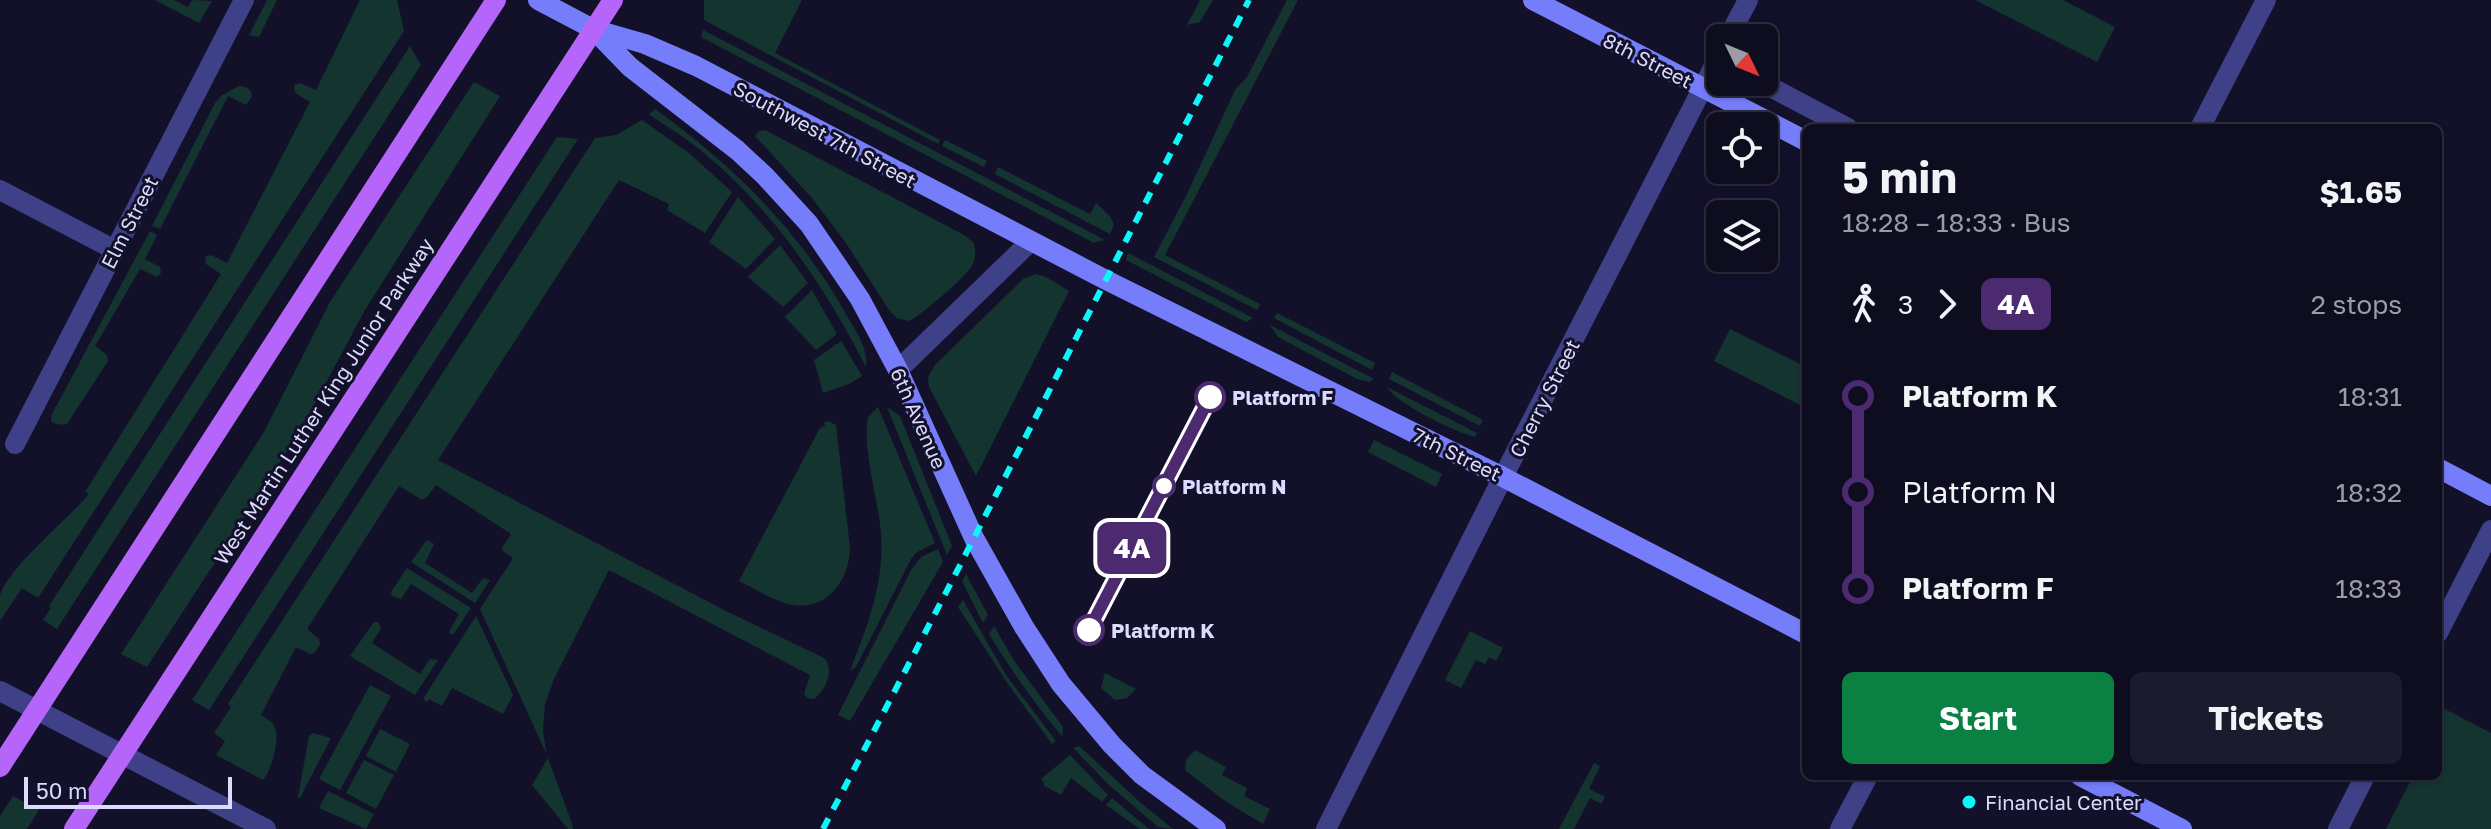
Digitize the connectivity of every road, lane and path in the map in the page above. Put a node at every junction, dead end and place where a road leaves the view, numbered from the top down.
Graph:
1 (244, 0) edge
2 (496, 0) edge
3 (538, 0) edge
4 (613, 0) edge
5 (1533, 0) edge
6 (1748, 0) edge
7 (2266, 0) edge
8 (1735, 24) edge
9 (593, 29) junction
10 (1778, 91) edge
11 (1706, 93) edge
12 (1840, 124) edge
13 (2202, 124) edge
14 (1802, 139) edge
15 (0, 190) edge
16 (1031, 241) junction
17 (115, 250) junction
18 (1106, 280) joint
19 (898, 370) junction
20 (15, 444) dead end
21 (2442, 470) edge
22 (1503, 477) junction
23 (2491, 496) edge
24 (2491, 530) edge
25 (2442, 625) edge
26 (1802, 632) edge
27 (0, 691) edge
28 (38, 710) junction
29 (123, 753) junction
30 (0, 767) edge
31 (1866, 780) edge
32 (2088, 780) edge
33 (2363, 780) edge
34 (74, 829) edge
35 (266, 829) edge
36 (1216, 829) edge
37 (1326, 829) edge
38 (1840, 829) edge
39 (2182, 829) edge
40 (2338, 829) edge

1 - 17 street, Elm Street
2 - 28 main road
3 - 9 main road, Southwest 7th Street
4 - 9 main road, West Martin Luther King Junior Parkway
5 - 14 main road, 8th Street
6 - 8 street
7 - 13 street
9 - 16 main road, Southwest 7th Street
9 - 19 main road, 6th Avenue
9 - 29 main road, West Martin Luther King Junior Parkway
10 - 12 street
11 - 22 street, Cherry Street
15 - 17 street
16 - 18 main road, Southwest 7th Street
16 - 19 street
17 - 20 street, Elm Street
18 - 22 main road, 7th Street
19 - 36 main road, 6th Avenue
21 - 23 main road
22 - 26 main road, 7th Street
22 - 37 street, Cherry Street
24 - 25 street
27 - 28 street
28 - 29 street
28 - 30 main road
29 - 34 main road, West Martin Luther King Junior Parkway
29 - 35 street
31 - 38 street
32 - 39 main road
33 - 40 street

